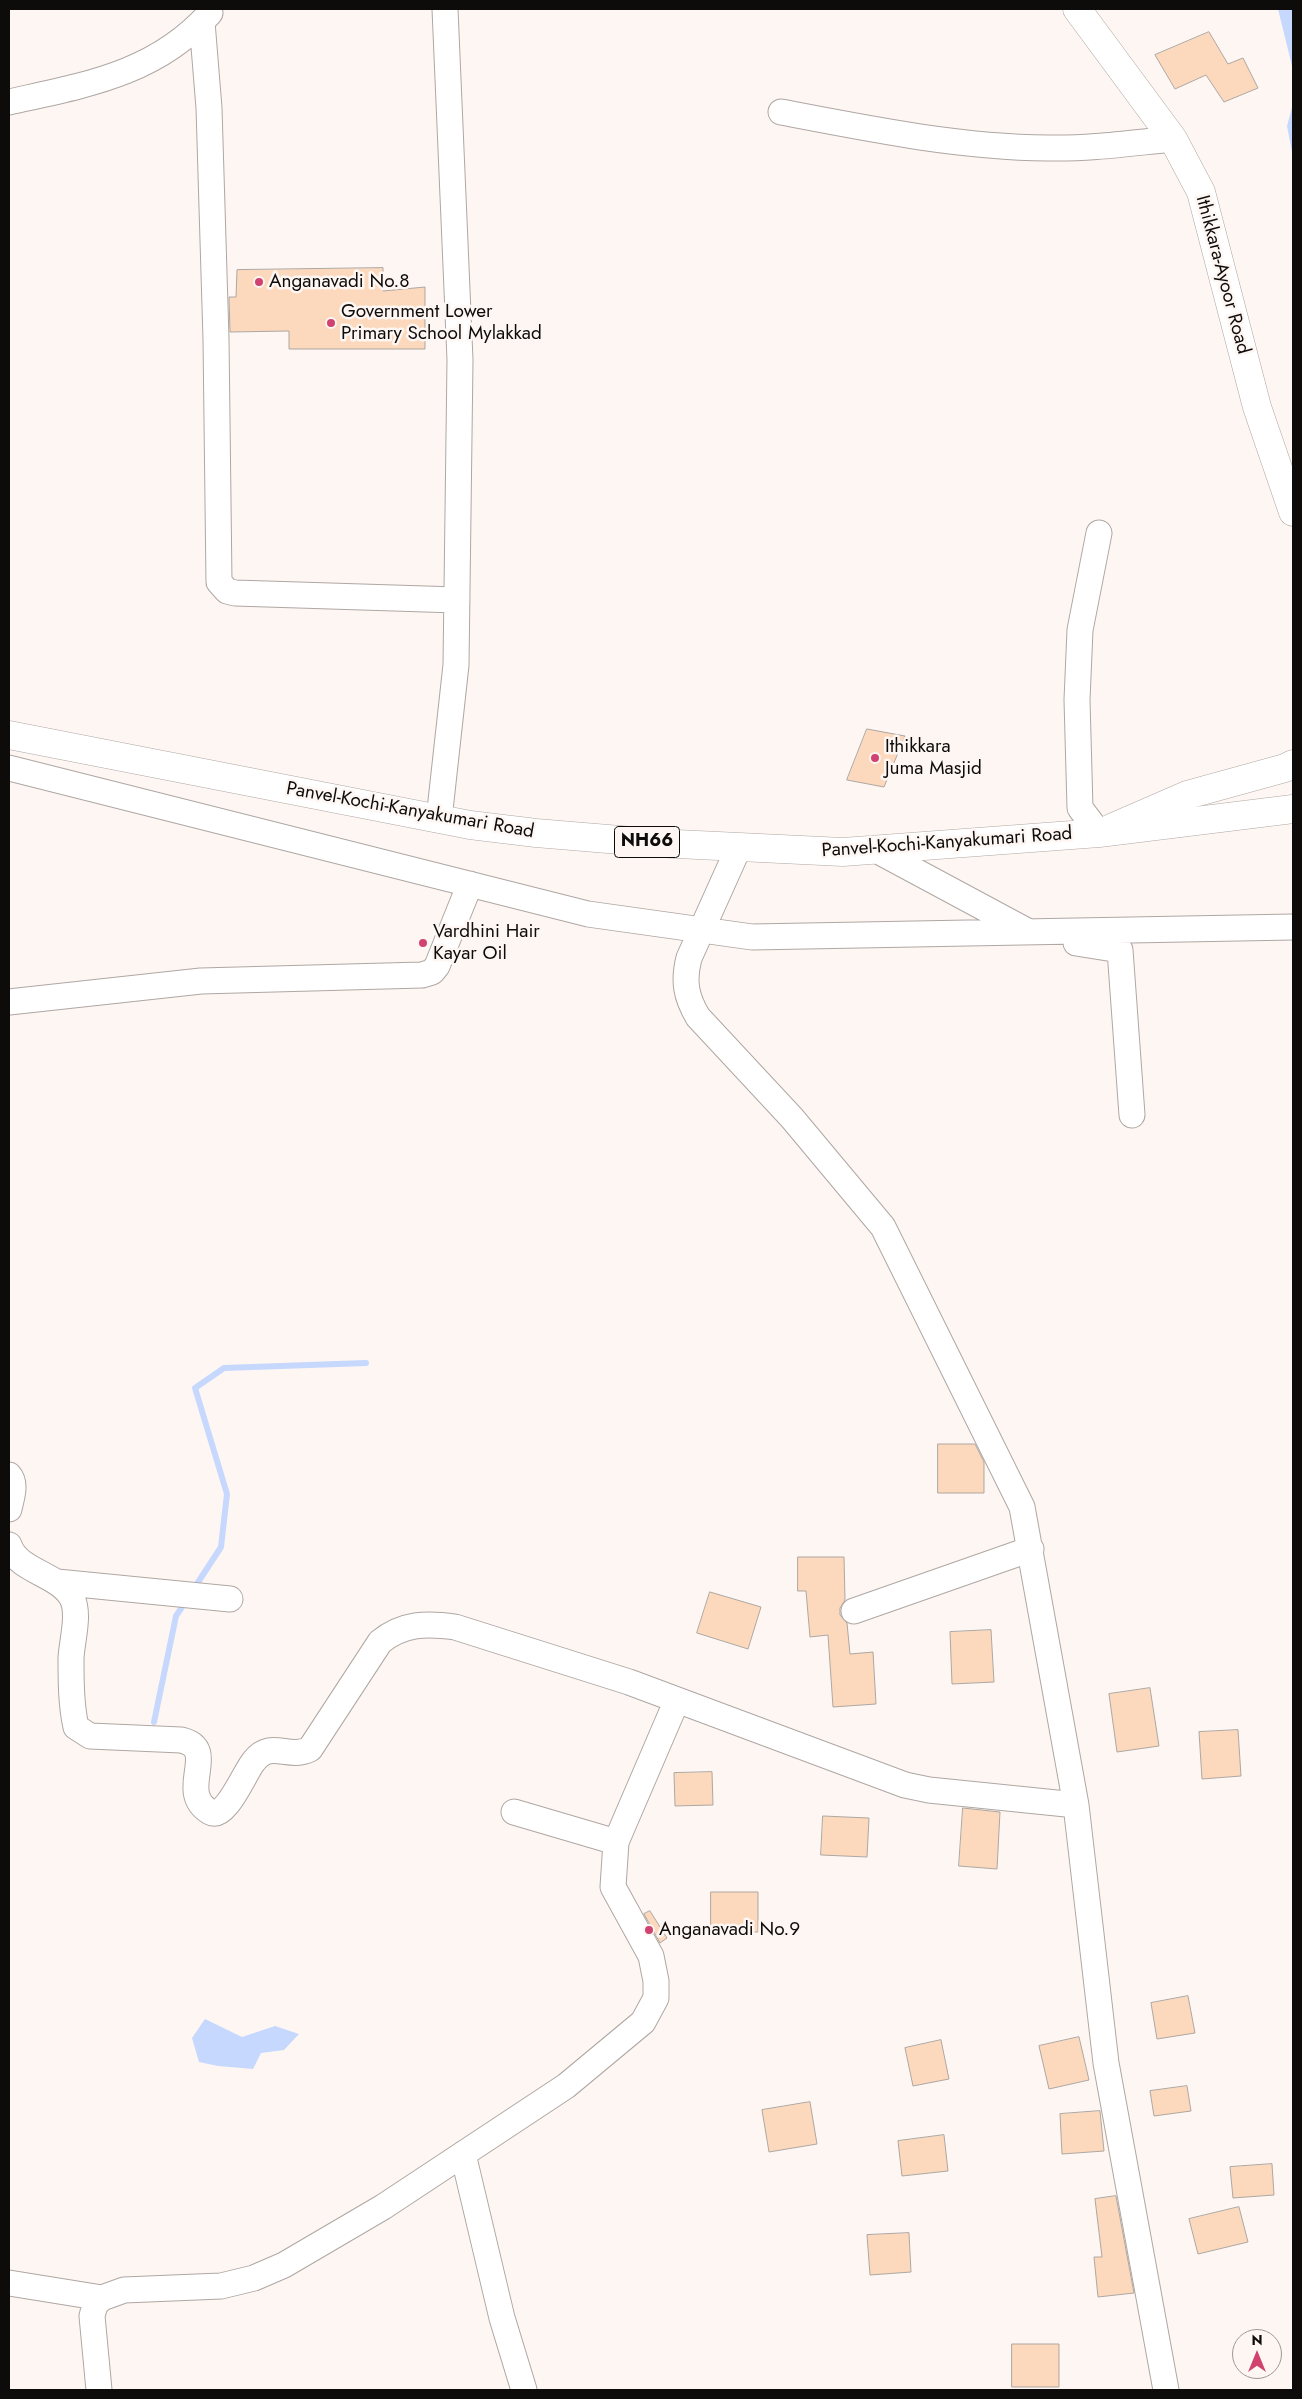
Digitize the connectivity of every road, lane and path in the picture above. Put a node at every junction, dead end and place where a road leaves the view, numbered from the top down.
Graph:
1 (446, 9) edge
2 (1077, 9) edge
3 (208, 15) edge
4 (9, 102) edge
5 (782, 112) dead end
6 (1173, 139) junction
7 (1293, 512) edge
8 (1099, 533) dead end
9 (457, 600) junction
10 (9, 735) edge
11 (1293, 764) edge
12 (9, 768) edge
13 (1293, 810) edge
14 (439, 819) junction
15 (1099, 833) junction
16 (738, 849) junction
17 (878, 851) junction
18 (470, 884) junction
19 (1293, 927) edge
20 (702, 930) junction
21 (1030, 932) junction
22 (9, 1002) edge
23 (1132, 1115) dead end
24 (9, 1475) edge
25 (9, 1509) edge
26 (9, 1545) edge
27 (1031, 1549) junction
28 (57, 1582) junction
29 (230, 1599) dead end
30 (854, 1611) dead end
31 (677, 1700) junction
32 (1076, 1805) junction
33 (514, 1812) dead end
34 (616, 1842) junction
35 (463, 2154) junction
36 (9, 2283) edge
37 (102, 2298) junction
38 (99, 2390) edge
39 (524, 2390) edge
40 (1166, 2390) edge

1 - 9 street
2 - 6 main road, Ithikkara-Ayoor Road
3 - 4 street
3 - 9 street
5 - 6 street
6 - 7 main road, Ithikkara-Ayoor Road
8 - 15 street
9 - 14 street
10 - 14 main road, Panvel-Kochi-Kanyakumari Road / NH66
11 - 15 main road
12 - 18 street
13 - 15 main road, Panvel-Kochi-Kanyakumari Road / NH66
14 - 16 main road, Panvel-Kochi-Kanyakumari Road / NH66
15 - 17 main road, Panvel-Kochi-Kanyakumari Road / NH66
16 - 17 main road, Panvel-Kochi-Kanyakumari Road / NH66
16 - 20 street
17 - 21 street
18 - 20 street
18 - 22 street
19 - 21 street
20 - 21 street
20 - 27 street
21 - 23 street
24 - 25 street
26 - 28 street
27 - 30 street
27 - 32 street
28 - 29 street
28 - 31 street
31 - 32 street
31 - 34 street
32 - 40 street
33 - 34 street
34 - 35 street
35 - 37 street
35 - 39 street
36 - 37 street
37 - 38 street

